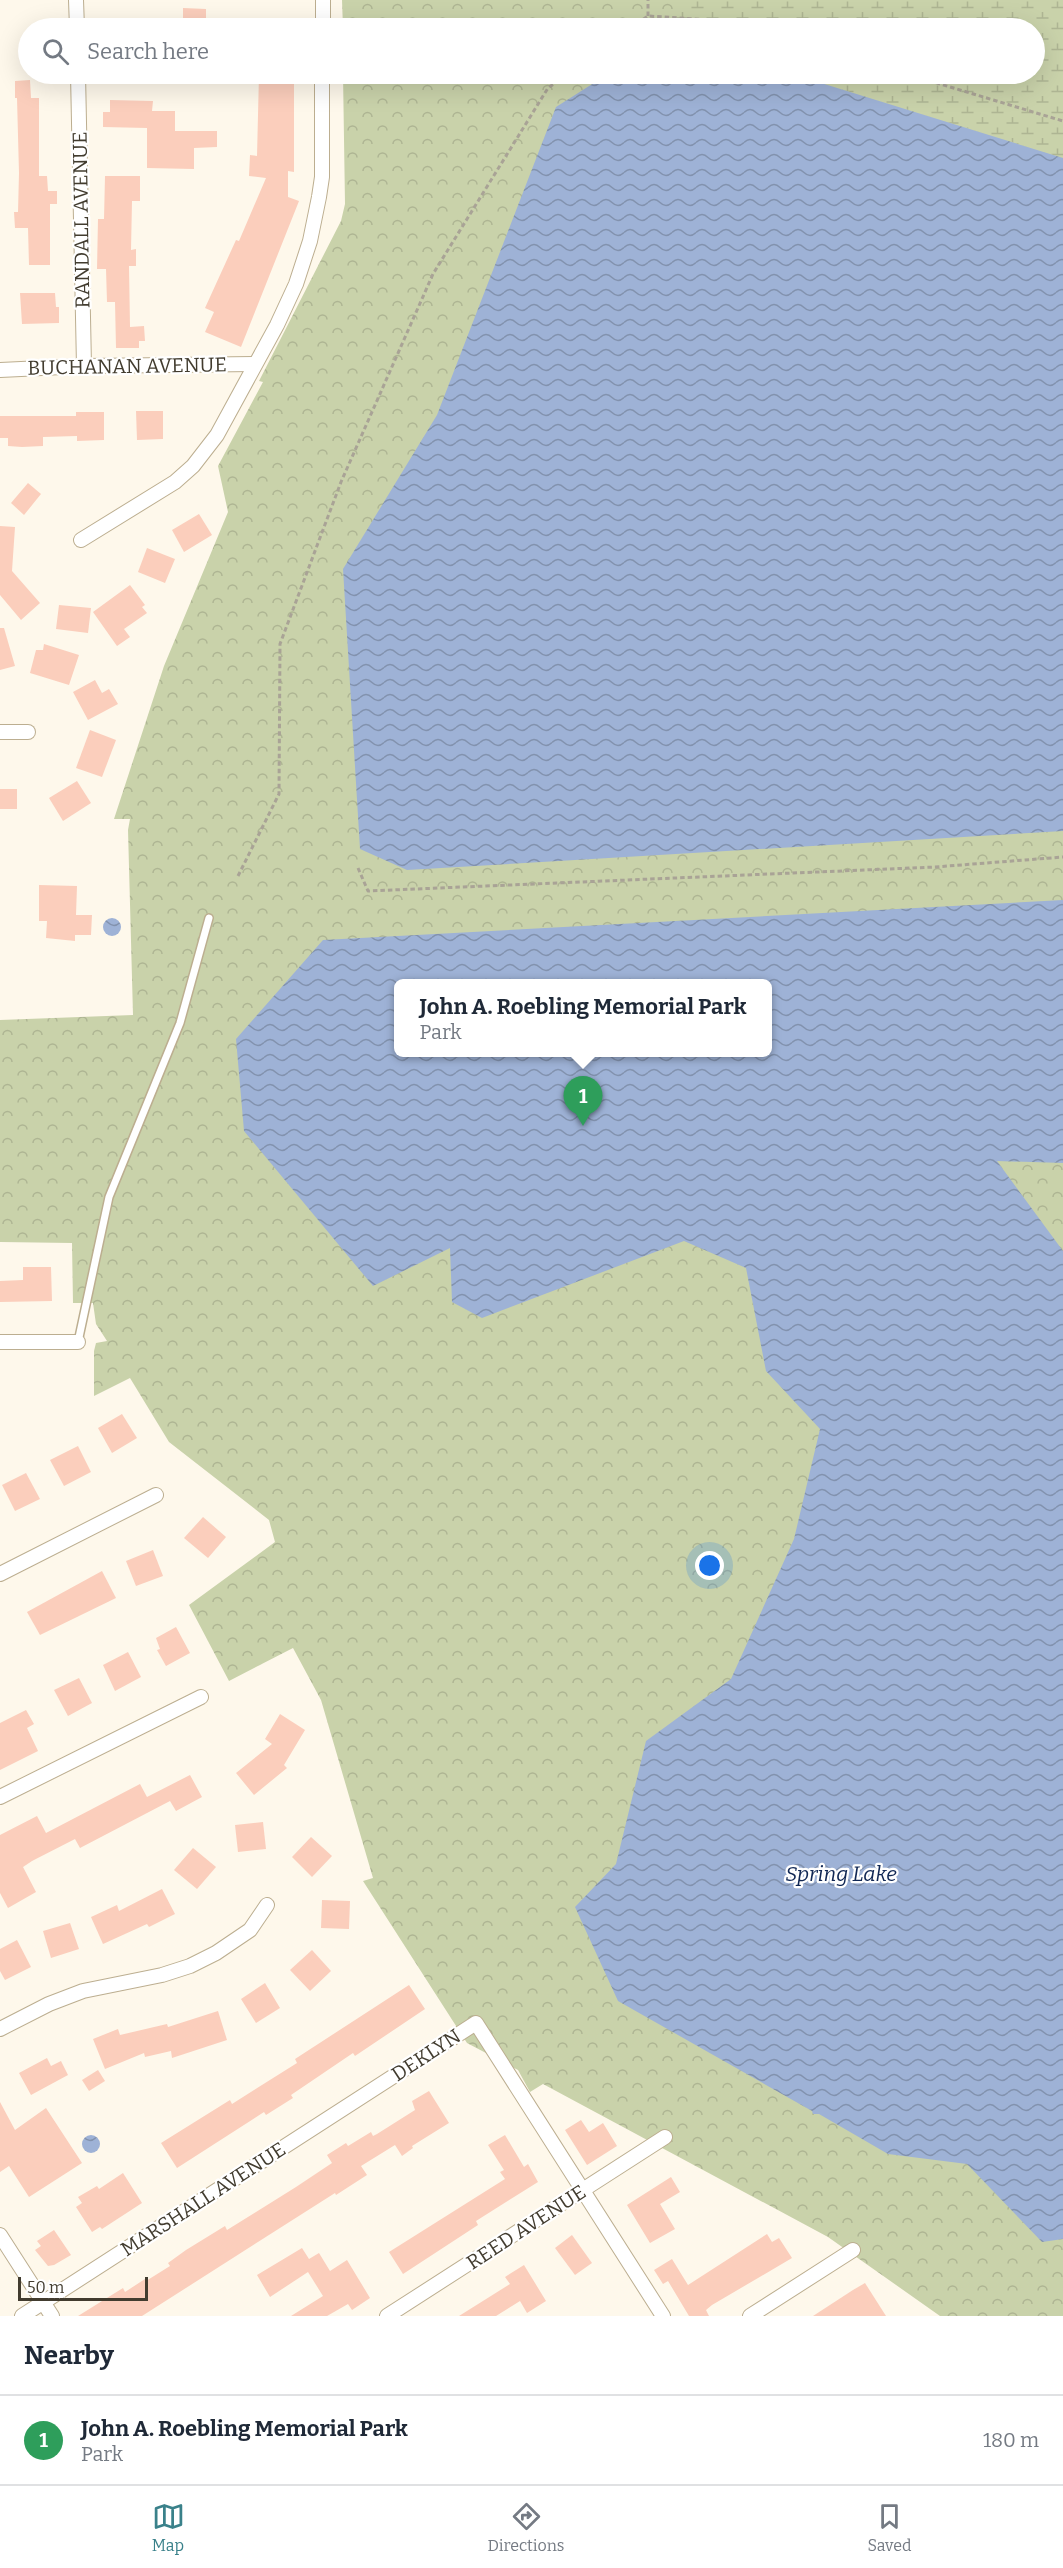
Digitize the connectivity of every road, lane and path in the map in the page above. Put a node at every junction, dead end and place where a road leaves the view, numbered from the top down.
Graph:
1 (76, 0) edge
2 (322, 0) edge
3 (648, 0) edge
4 (648, 16) junction
5 (76, 18) edge
6 (322, 18) edge
7 (645, 18) edge
8 (680, 18) edge
9 (78, 84) edge
10 (322, 84) edge
11 (554, 84) edge
12 (940, 84) edge
13 (1063, 121) edge
14 (254, 364) junction
15 (84, 366) junction
16 (0, 370) edge
17 (81, 540) dead end
18 (0, 732) edge
19 (28, 732) dead end
20 (1063, 857) edge
21 (357, 868) dead end
22 (238, 876) dead end
23 (209, 918) dead end
24 (0, 1342) edge
25 (78, 1342) joint
26 (156, 1495) dead end
27 (0, 1574) edge
28 (201, 1696) dead end
29 (0, 1797) edge
30 (267, 1905) dead end
31 (0, 2029) edge
32 (353, 2102) joint
33 (665, 2137) dead end
34 (583, 2190) junction
35 (0, 2235) edge
36 (853, 2250) dead end
37 (43, 2302) junction
38 (22, 2316) edge
39 (52, 2316) edge
40 (387, 2316) edge
41 (663, 2316) edge
42 (750, 2316) edge

1 - 5 street
2 - 6 street
3 - 4 path
4 - 7 path
4 - 8 path
9 - 15 street, RANDALL AVENUE
10 - 14 street
11 - 22 path
12 - 13 path
14 - 15 street, BUCHANAN AVENUE
14 - 17 street
15 - 16 street, BUCHANAN AVENUE
18 - 19 street
20 - 21 path
23 - 25 lane
24 - 25 street
26 - 27 street
28 - 29 street
30 - 31 street
32 - 34 street, DEKLYN
32 - 37 street, MARSHALL AVENUE
33 - 34 street, REED AVENUE
34 - 40 street, REED AVENUE
34 - 41 street
35 - 37 street
36 - 42 street
37 - 38 street, MARSHALL AVENUE
37 - 39 street

